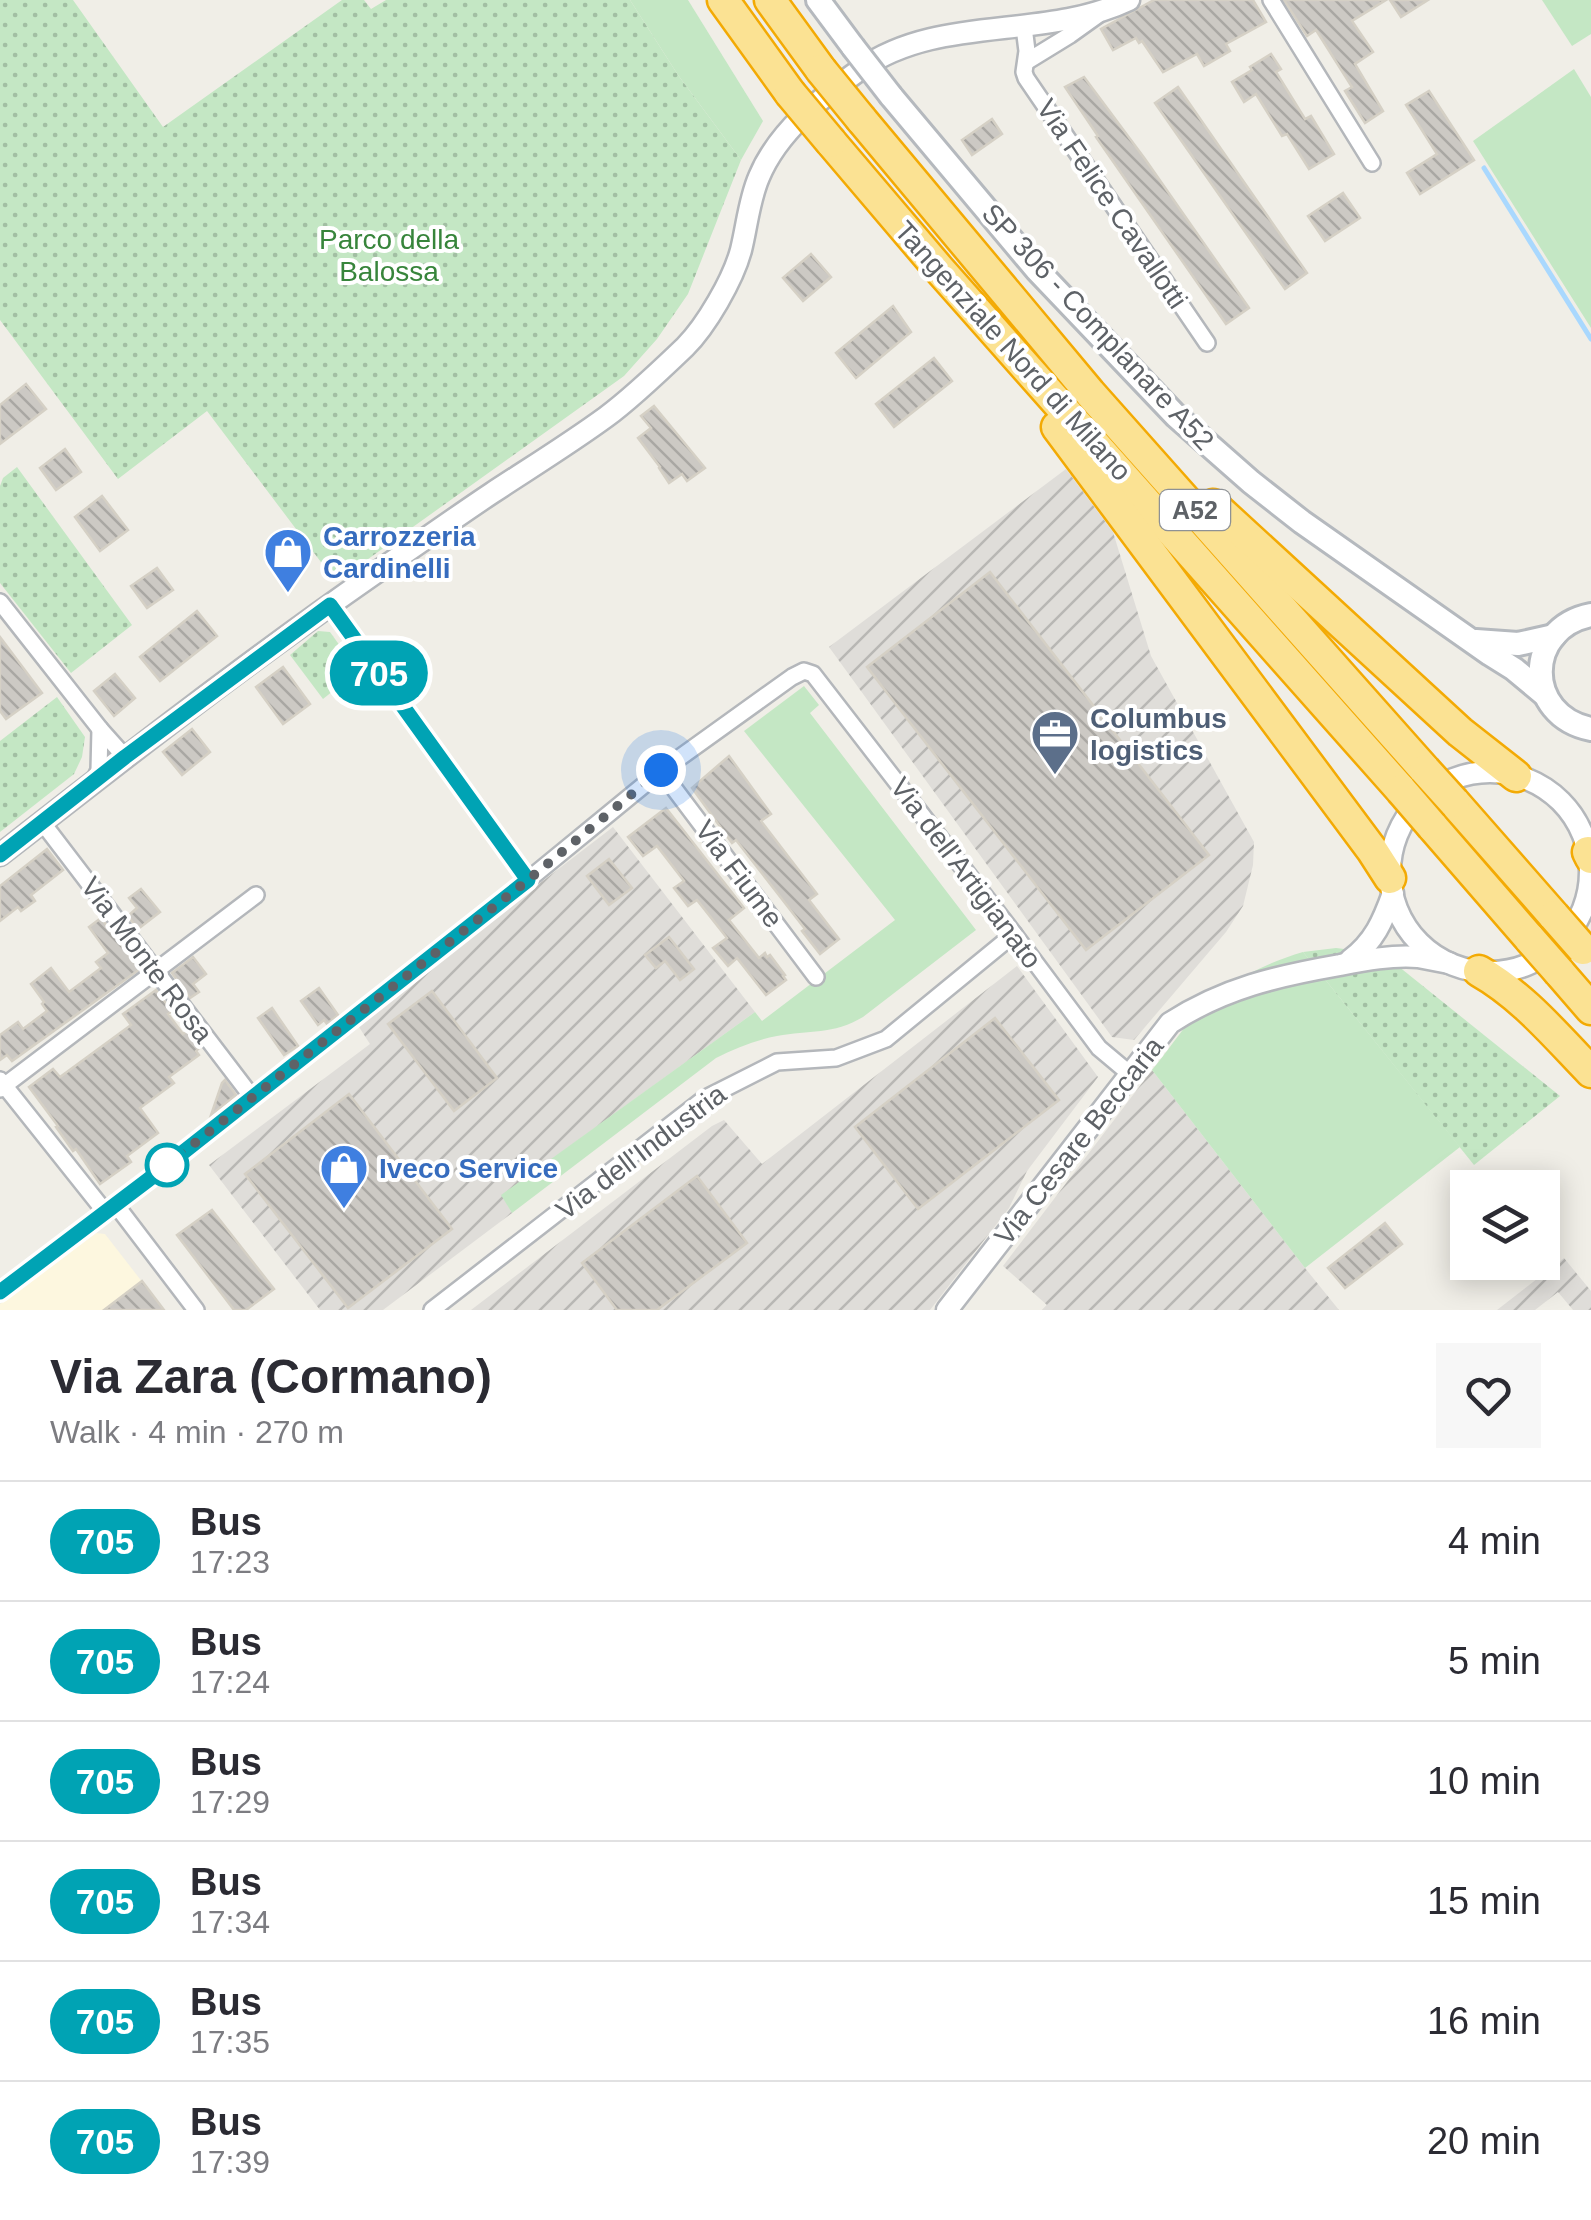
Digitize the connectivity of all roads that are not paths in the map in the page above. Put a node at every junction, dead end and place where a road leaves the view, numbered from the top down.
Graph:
1 (724, 0) edge
2 (770, 0) edge
3 (818, 0) edge
4 (1129, 0) edge
5 (1270, 0) edge
6 (1104, 11) junction
7 (1024, 27) junction
8 (1026, 62) junction
9 (1372, 163) dead end
10 (939, 268) junction
11 (1207, 343) dead end
12 (1090, 393) junction
13 (0, 602) edge
14 (330, 605) junction
15 (1591, 616) edge
16 (1554, 636) junction
17 (1473, 640) junction
18 (1544, 694) junction
19 (100, 729) junction
20 (1591, 729) edge
21 (125, 757) junction
22 (661, 770) junction
23 (1516, 776) junction
24 (93, 783) junction
25 (42, 822) junction
26 (0, 855) edge
27 (1590, 855) edge
28 (528, 880) junction
29 (1392, 886) junction
30 (256, 895) dead end
31 (1014, 934) junction
32 (1587, 954) edge
33 (1449, 963) junction
34 (1344, 964) junction
35 (156, 971) junction
36 (1478, 971) junction
37 (816, 977) dead end
38 (1591, 1009) edge
39 (1591, 1072) edge
40 (1130, 1074) junction
41 (2, 1085) edge
42 (252, 1097) junction
43 (111, 1209) junction
44 (0, 1292) edge
45 (196, 1310) edge
46 (432, 1310) edge
47 (947, 1310) edge

1 - 10 highway, Tangenziale Nord di Milano / A52, bridge
2 - 12 highway, Tangenziale Nord di Milano / A52, bridge
3 - 17 main road, SP 306 - Complanare A52, bridge
4 - 6 street
5 - 9 street
6 - 7 street
6 - 8 street
7 - 8 street, Via Felice Cavallotti
7 - 14 street
8 - 11 street, Via Felice Cavallotti
10 - 29 highway
10 - 38 highway, Tangenziale Nord di Milano / A52, bridge
12 - 23 highway
12 - 32 highway, Tangenziale Nord di Milano / A52, bridge
13 - 19 street
14 - 21 street
14 - 28 street
15 - 16 main road
16 - 17 main road
16 - 18 main road
17 - 18 main road, SP 306 - Complanare A52
18 - 20 main road, SP 306 - Complanare A52
19 - 21 street
19 - 24 street
21 - 24 street
22 - 28 street
22 - 31 street, Via dell'Artigianato
22 - 37 street, Via Fiume
23 - 27 street
23 - 29 street
24 - 25 street
25 - 26 street
25 - 35 street, Via Monte Rosa
27 - 36 street
28 - 42 street
29 - 33 street
29 - 34 street
30 - 35 street
31 - 40 street, Via dell'Artigianato
31 - 46 street, Via dell'Industria
33 - 34 street, Via Cesare Beccaria
33 - 36 street
34 - 40 street, Via Cesare Beccaria
35 - 41 street
35 - 42 street, Via Monte Rosa
36 - 39 highway
40 - 47 street, Via Cesare Beccaria
41 - 43 street
42 - 43 street
43 - 44 street
43 - 45 street

